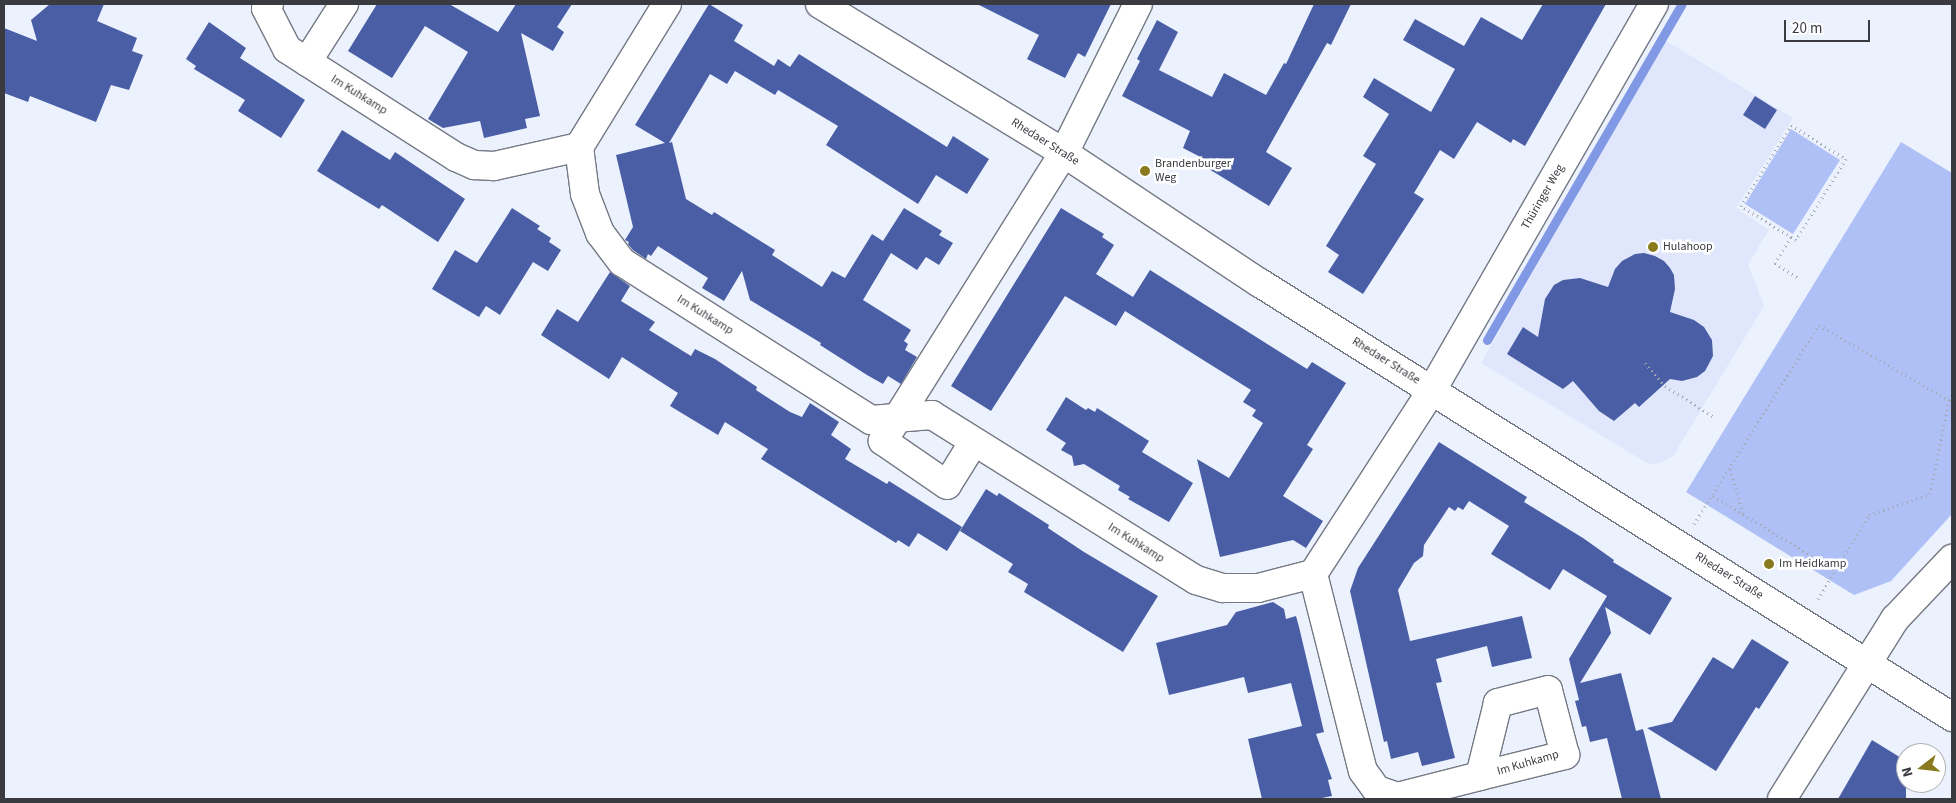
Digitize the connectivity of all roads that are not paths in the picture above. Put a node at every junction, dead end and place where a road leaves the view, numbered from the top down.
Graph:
1 (269, 4) edge
2 (344, 4) edge
3 (667, 4) edge
4 (820, 4) edge
5 (1138, 4) edge
6 (1654, 4) edge
7 (307, 62) junction
8 (579, 147) junction
9 (1064, 153) junction
10 (1432, 390) junction
11 (899, 417) junction
12 (973, 443) junction
13 (1952, 559) edge
14 (1313, 574) junction
15 (1867, 663) junction
16 (1952, 717) edge
17 (1480, 776) dead end
18 (1782, 799) edge

1 - 7 street, Im Kuhkamp
2 - 7 street
3 - 8 street
4 - 9 street, Rhedaer Straße
5 - 9 street
6 - 10 street, Thüringer Weg
7 - 8 street, Im Kuhkamp
8 - 11 street, Im Kuhkamp
9 - 10 street, Rhedaer Straße
9 - 11 street
10 - 14 street
10 - 15 street, Rhedaer Straße
11 - 12 street, Im Kuhkamp
11 - 12 street
12 - 14 street, Im Kuhkamp
13 - 15 street
14 - 17 street, Im Kuhkamp
15 - 16 street, Rhedaer Straße
15 - 18 street

